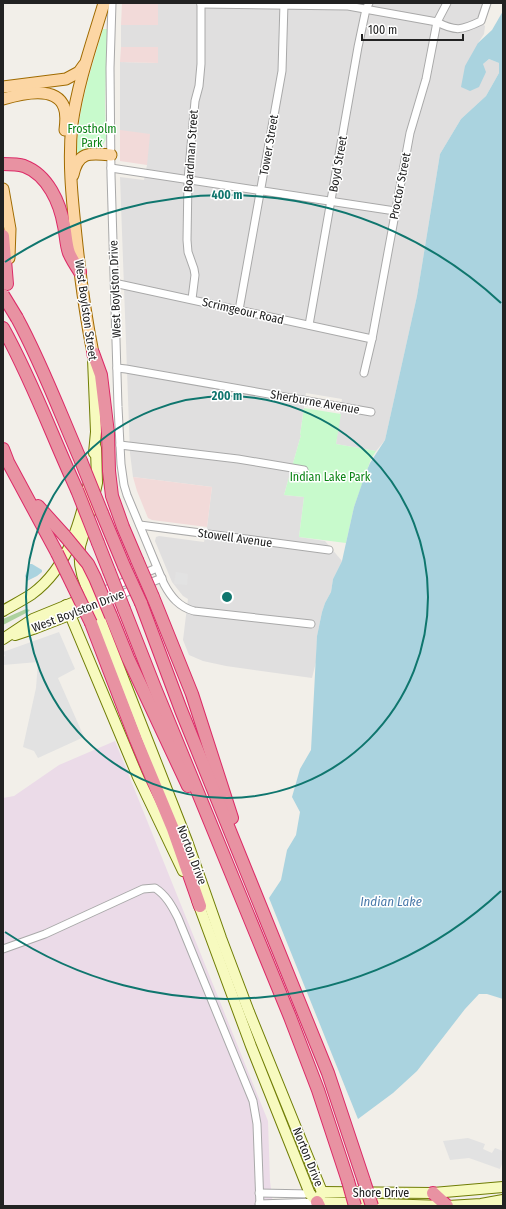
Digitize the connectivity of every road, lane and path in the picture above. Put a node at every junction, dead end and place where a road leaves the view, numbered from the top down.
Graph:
1 (104, 3) edge
2 (112, 3) edge
3 (201, 3) edge
4 (447, 3) edge
5 (487, 3) edge
6 (284, 4) edge
7 (367, 6) edge
8 (437, 22) junction
9 (85, 64) junction
10 (3, 87) edge
11 (3, 99) edge
12 (70, 155) junction
13 (111, 155) junction
14 (8, 164) edge
15 (111, 168) junction
16 (188, 180) junction
17 (3, 189) edge
18 (71, 189) junction
19 (261, 191) junction
20 (331, 202) junction
21 (395, 211) junction
22 (3, 236) edge
23 (80, 272) junction
24 (114, 283) junction
25 (5, 290) edge
26 (192, 299) junction
27 (3, 302) edge
28 (239, 310) junction
29 (309, 325) junction
30 (3, 328) edge
31 (372, 339) junction
32 (93, 353) junction
33 (117, 368) junction
34 (364, 373) dead end
35 (371, 412) dead end
36 (120, 445) junction
37 (96, 448) junction
38 (3, 449) edge
39 (8, 462) junction
40 (304, 470) dead end
41 (140, 525) junction
42 (329, 550) dead end
43 (157, 568) junction
44 (162, 578) junction
45 (93, 600) junction
46 (68, 610) junction
47 (3, 611) edge
48 (311, 624) dead end
49 (4, 638) edge
50 (244, 863) junction
51 (231, 873) junction
52 (200, 906) junction
53 (3, 949) edge
54 (503, 1187) edge
55 (259, 1193) junction
56 (433, 1194) junction
57 (317, 1199) edge
58 (503, 1200) edge
59 (260, 1205) edge
60 (355, 1206) edge
61 (372, 1206) edge
62 (447, 1206) edge
63 (456, 1206) edge

1 - 9 main road, West Boylston Street
2 - 13 street, West Boylston Drive
3 - 6 street
3 - 16 street, Boardman Street
4 - 8 street, Proctor Street
5 - 8 street
6 - 7 street
6 - 19 street, Tower Street
7 - 8 street
7 - 20 street, Boyd Street
8 - 21 street, Proctor Street
9 - 10 main road
9 - 12 main road, West Boylston Street
11 - 12 main road
12 - 18 main road, West Boylston Street
13 - 15 street, West Boylston Drive
13 - 18 main road
14 - 23 highway
15 - 16 street
15 - 24 street, West Boylston Drive
16 - 19 street
16 - 26 street, Boardman Street
17 - 25 main road
18 - 23 main road, West Boylston Street
19 - 20 street
19 - 28 street, Tower Street
20 - 21 street
20 - 29 street, Boyd Street
21 - 31 street, Proctor Street
22 - 25 highway
23 - 32 main road, West Boylston Street
24 - 26 street, Scrimgeour Road
24 - 33 street, West Boylston Drive
25 - 27 main road
25 - 50 highway, bridge
26 - 28 street, Scrimgeour Road
28 - 29 street, Scrimgeour Road
29 - 31 street, Scrimgeour Road
30 - 51 highway, bridge
31 - 34 street, Proctor Street
32 - 37 main road, West Boylston Street
32 - 50 highway, bridge
33 - 35 street, Sherburne Avenue
33 - 36 street, West Boylston Drive
36 - 40 street
36 - 41 street, West Boylston Drive
37 - 45 main road, Norton Drive
37 - 47 main road, West Boylston Street
38 - 39 highway
39 - 51 highway, bridge
39 - 52 highway, bridge
41 - 42 street, Stowell Avenue
41 - 43 street, West Boylston Drive
43 - 44 street, West Boylston Drive
43 - 45 street, West Boylston Drive
44 - 45 street, West Boylston Drive
44 - 48 street
45 - 46 main road, West Boylston Drive
45 - 57 main road, Norton Drive
46 - 49 main road, West Boylston Drive
46 - 52 main road, Norton Drive
50 - 61 highway, bridge
51 - 60 highway, bridge
52 - 57 main road, Norton Drive
53 - 55 street
54 - 56 main road, Shore Drive
55 - 57 street, Shore Drive
55 - 59 street
56 - 57 main road, Shore Drive
56 - 62 highway
57 - 59 street, Shore Drive
57 - 62 main road, Shore Drive
58 - 63 main road, Shore Drive
62 - 63 main road, Shore Drive

